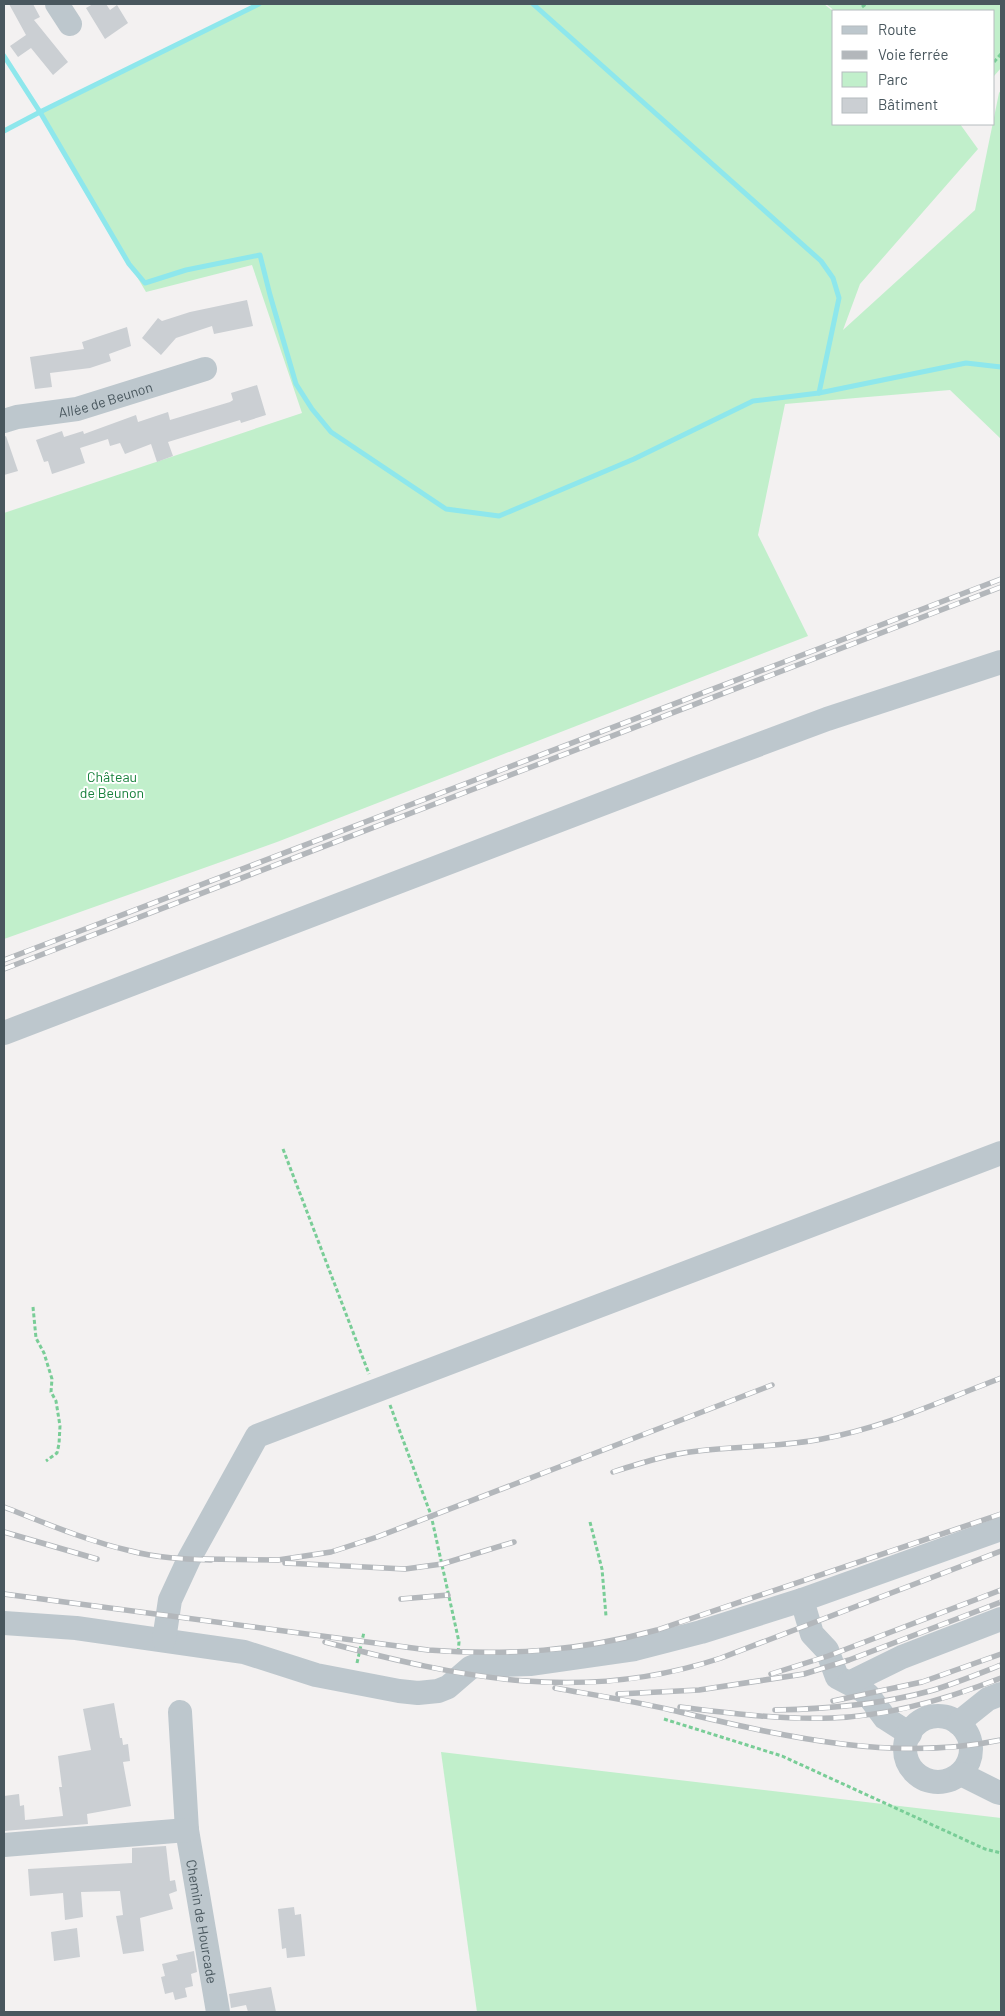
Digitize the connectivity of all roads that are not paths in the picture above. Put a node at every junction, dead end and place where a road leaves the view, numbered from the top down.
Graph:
1 (57, 4) edge
2 (70, 24) dead end
3 (205, 369) dead end
4 (4, 421) edge
5 (1001, 662) edge
6 (4, 1033) edge
7 (1001, 1153) edge
8 (1001, 1529) edge
9 (802, 1600) junction
10 (1001, 1619) edge
11 (4, 1623) edge
12 (164, 1640) junction
13 (849, 1682) junction
14 (1001, 1694) edge
15 (180, 1712) dead end
16 (958, 1723) junction
17 (910, 1734) junction
18 (961, 1774) junction
19 (1001, 1793) edge
20 (187, 1830) junction
21 (4, 1845) edge
22 (218, 2012) edge

1 - 2 street
3 - 4 street, Allée de Beunon
5 - 6 street
7 - 12 street
8 - 9 street
9 - 12 street
9 - 13 street
10 - 13 street
11 - 12 street
13 - 17 street
14 - 16 street
15 - 20 street, Chemin de Hourcade
16 - 17 street
16 - 18 street
17 - 18 street
18 - 19 street
20 - 21 street
20 - 22 street, Chemin de Hourcade

